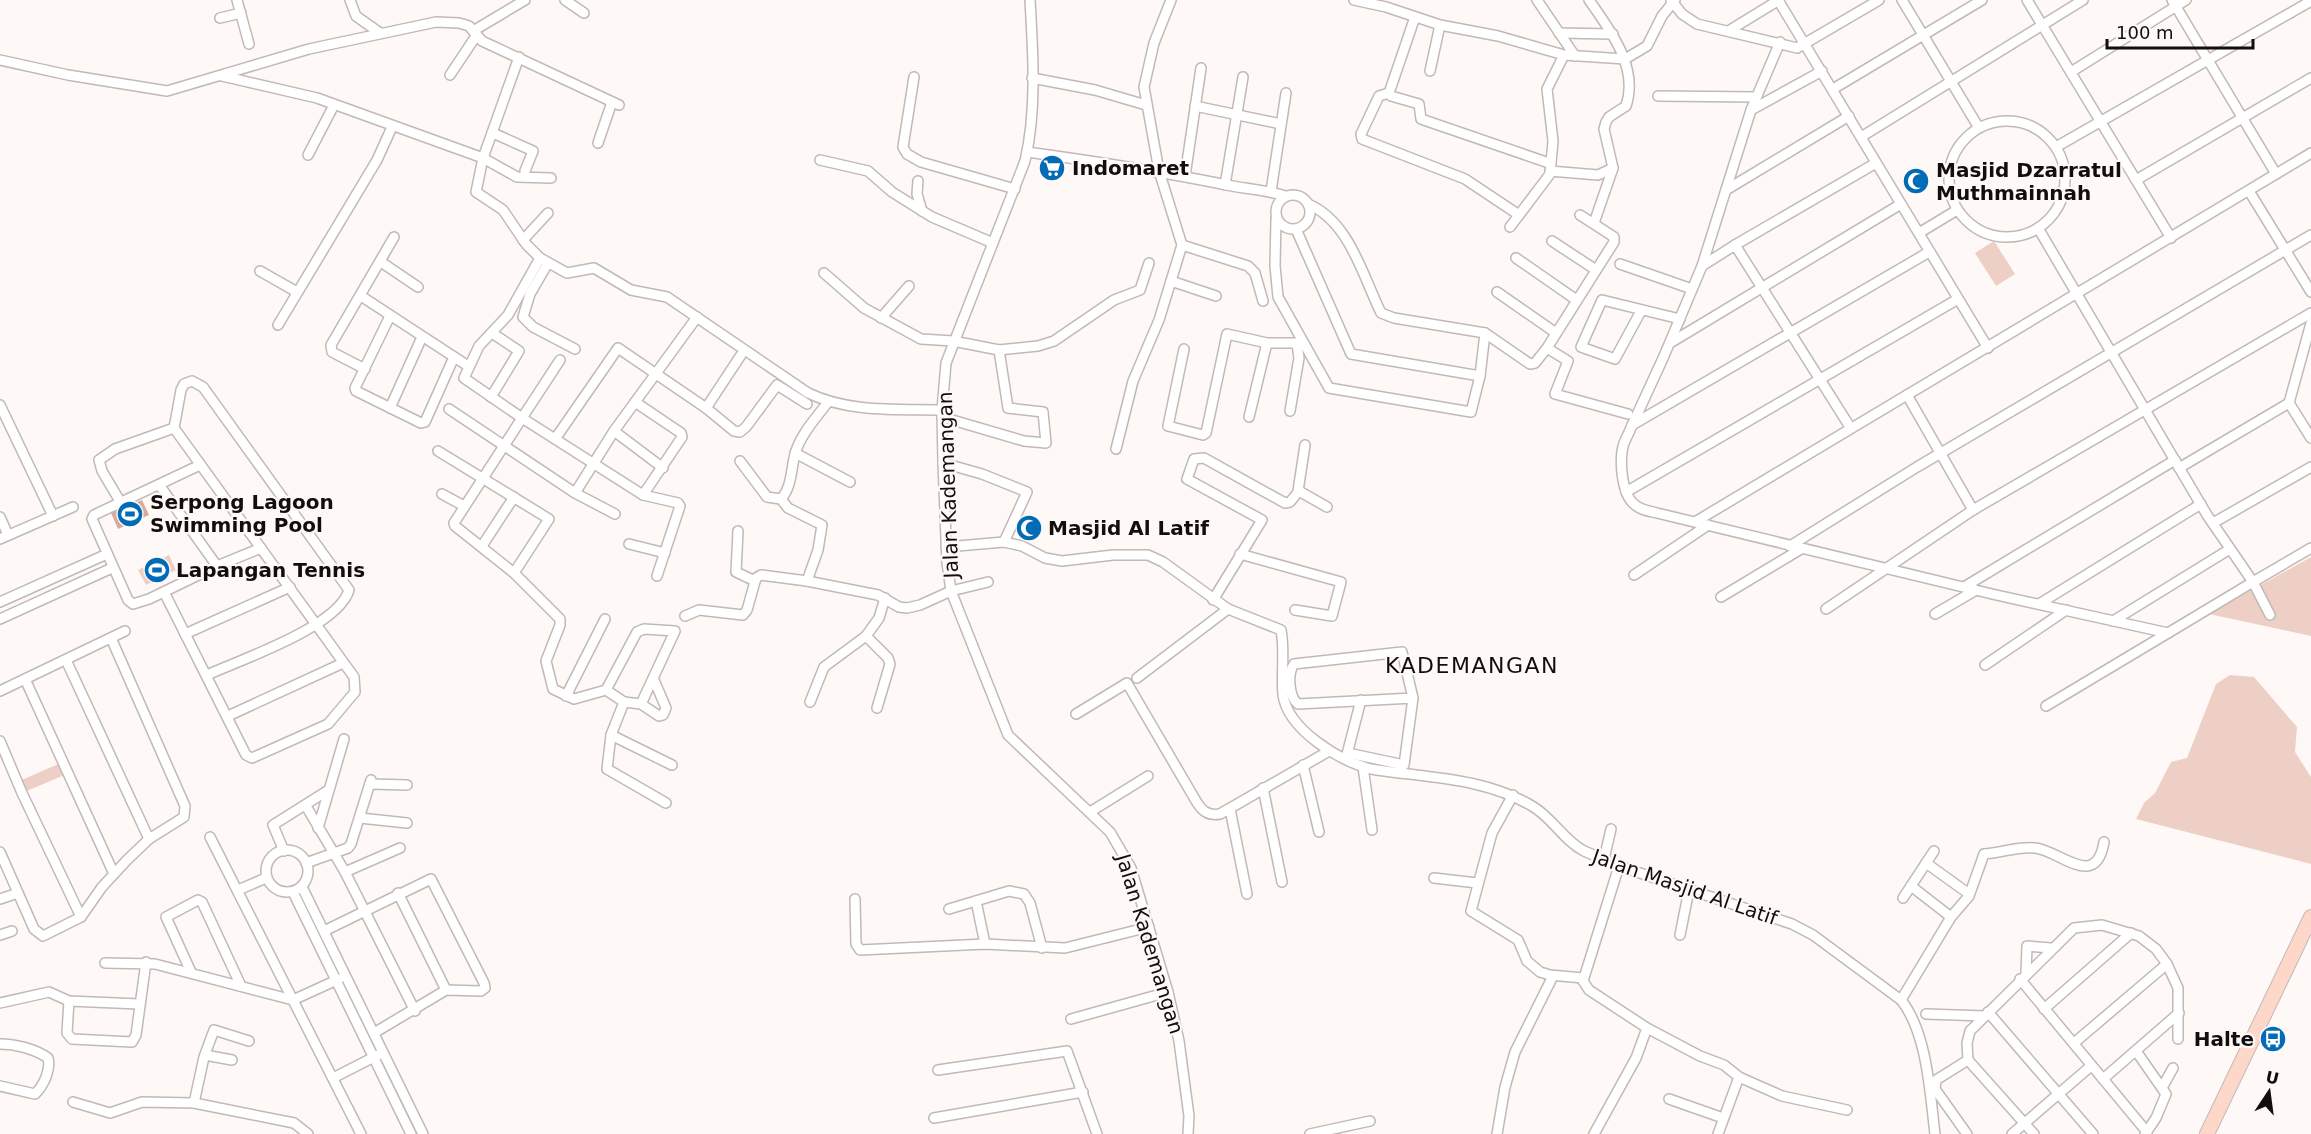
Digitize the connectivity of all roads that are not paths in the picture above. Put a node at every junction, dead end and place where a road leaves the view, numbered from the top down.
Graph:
1 (237, 0) edge
2 (350, 0) edge
3 (525, 0) edge
4 (565, 0) edge
5 (1030, 0) edge
6 (1171, 0) edge
7 (1354, 0) edge
8 (1401, 0) edge
9 (1537, 0) edge
10 (1589, 0) edge
11 (1778, 0) edge
12 (1879, 0) edge
13 (1902, 0) edge
14 (1982, 0) edge
15 (2027, 0) edge
16 (2083, 0) edge
17 (2186, 0) edge
18 (1672, 1) edge
19 (2311, 1) edge
20 (2174, 3) edge
21 (1401, 12) junction
22 (241, 13) junction
23 (584, 14) dead end
24 (1416, 17) junction
25 (220, 18) dead end
26 (1440, 25) junction
27 (2042, 25) junction
28 (1730, 30) junction
29 (380, 33) junction
30 (1559, 33) junction
31 (475, 34) junction
32 (1612, 34) junction
33 (1923, 35) junction
34 (1780, 42) junction
35 (249, 44) dead end
36 (1802, 46) junction
37 (1564, 56) junction
38 (1575, 56) junction
39 (1630, 56) junction
40 (519, 57) junction
41 (0, 60) edge
42 (2207, 62) junction
43 (1201, 68) dead end
44 (1430, 71) dead end
45 (1822, 71) junction
46 (2071, 72) junction
47 (450, 75) dead end
48 (222, 76) junction
49 (915, 77) dead end
50 (1032, 78) junction
51 (1243, 78) dead end
52 (2311, 78) edge
53 (1950, 81) junction
54 (1833, 89) junction
55 (1286, 93) dead end
56 (1389, 93) junction
57 (1658, 96) dead end
58 (1756, 97) junction
59 (334, 105) junction
60 (1146, 105) junction
61 (1195, 106) junction
62 (1751, 110) junction
63 (1237, 115) junction
64 (1849, 116) junction
65 (2242, 117) junction
66 (1281, 123) junction
67 (2100, 124) junction
68 (392, 127) junction
69 (1979, 128) junction
70 (493, 133) junction
71 (1861, 137) junction
72 (598, 143) dead end
73 (2056, 147) junction
74 (1027, 152) junction
75 (2311, 153) edge
76 (308, 155) dead end
77 (483, 158) junction
78 (820, 160) dead end
79 (1876, 163) junction
80 (1550, 167) junction
81 (1612, 168) junction
82 (525, 171) dead end
83 (1159, 171) junction
84 (2276, 174) junction
85 (1185, 176) junction
86 (551, 178) dead end
87 (2136, 180) junction
88 (918, 181) dead end
89 (1225, 185) junction
90 (1015, 189) junction
91 (1726, 190) junction
92 (1271, 191) junction
93 (2249, 191) junction
94 (1285, 196) junction
95 (1308, 204) junction
96 (1901, 204) junction
97 (1958, 210) junction
98 (922, 211) junction
99 (548, 213) dead end
100 (1519, 215) junction
101 (1580, 215) dead end
102 (1276, 219) junction
103 (1594, 223) junction
104 (1510, 227) dead end
105 (2038, 228) junction
106 (1296, 229) junction
107 (1919, 233) junction
108 (2311, 235) edge
109 (394, 237) dead end
110 (2171, 238) junction
111 (523, 240) junction
112 (1552, 241) dead end
113 (993, 243) junction
114 (1182, 245) junction
115 (1735, 245) junction
116 (2285, 251) junction
117 (1929, 252) junction
118 (1516, 258) dead end
119 (544, 261) junction
120 (381, 262) junction
121 (1149, 263) dead end
122 (1620, 264) dead end
123 (1702, 266) junction
124 (1596, 270) junction
125 (261, 271) dead end
126 (824, 273) dead end
127 (1171, 281) junction
128 (909, 286) dead end
129 (2310, 286) edge
130 (418, 287) dead end
131 (1763, 288) junction
132 (1692, 289) junction
133 (297, 292) junction
134 (1497, 292) dead end
135 (2078, 295) junction
136 (361, 296) junction
137 (1216, 296) dead end
138 (1958, 298) junction
139 (1575, 299) junction
140 (1263, 301) dead end
141 (1641, 311) junction
142 (2311, 313) edge
143 (390, 316) junction
144 (697, 317) junction
145 (881, 318) junction
146 (1680, 319) junction
147 (2311, 322) edge
148 (278, 325) dead end
149 (492, 333) junction
150 (1485, 333) junction
151 (1556, 333) junction
152 (1792, 333) junction
153 (423, 337) junction
154 (953, 341) junction
155 (1267, 343) junction
156 (1670, 343) junction
157 (1300, 344) junction
158 (1547, 348) junction
159 (1988, 348) junction
160 (576, 349) dead end
161 (999, 350) junction
162 (1184, 350) dead end
163 (2111, 354) junction
164 (741, 355) dead end
165 (454, 357) junction
166 (560, 360) dead end
167 (468, 366) junction
168 (365, 369) junction
169 (655, 373) junction
170 (1480, 376) junction
171 (1820, 380) junction
172 (1907, 395) junction
173 (491, 397) junction
174 (635, 402) junction
175 (828, 402) junction
176 (2289, 402) junction
177 (807, 404) dead end
178 (0, 405) edge
179 (390, 408) junction
180 (706, 408) junction
181 (449, 409) dead end
182 (2145, 410) junction
183 (1290, 411) dead end
184 (942, 414) junction
185 (1628, 414) dead end
186 (1249, 417) dead end
187 (522, 418) junction
188 (1632, 424) junction
189 (174, 428) junction
190 (1850, 428) junction
191 (614, 431) junction
192 (2311, 438) edge
193 (555, 439) junction
194 (1305, 445) dead end
195 (504, 446) junction
196 (1116, 450) dead end
197 (438, 451) dead end
198 (795, 453) junction
199 (1939, 454) junction
200 (740, 461) dead end
201 (943, 463) junction
202 (593, 464) junction
203 (2177, 464) junction
204 (200, 465) junction
205 (2311, 467) edge
206 (663, 468) junction
207 (483, 477) junction
208 (850, 482) dead end
209 (160, 486) junction
210 (1298, 491) junction
211 (1626, 492) junction
212 (575, 493) junction
213 (442, 494) dead end
214 (643, 495) junction
215 (514, 496) junction
216 (781, 499) junction
217 (120, 503) junction
218 (2201, 504) junction
219 (464, 506) junction
220 (73, 507) dead end
221 (1327, 507) dead end
222 (1973, 510) junction
223 (615, 514) dead end
224 (53, 516) junction
225 (0, 517) edge
226 (1695, 522) junction
227 (2213, 523) junction
228 (1708, 525) junction
229 (738, 531) dead end
230 (4, 537) edge
231 (1004, 542) junction
232 (629, 544) dead end
233 (482, 546) junction
234 (1790, 546) junction
235 (946, 547) junction
236 (261, 548) junction
237 (2311, 548) edge
238 (1801, 549) junction
239 (2230, 549) junction
240 (107, 554) junction
241 (665, 554) junction
242 (1240, 554) junction
243 (217, 566) junction
244 (112, 568) junction
245 (1886, 568) junction
246 (514, 573) junction
247 (1634, 575) dead end
248 (657, 576) dead end
249 (755, 581) junction
250 (807, 581) junction
251 (988, 582) dead end
252 (2253, 582) junction
253 (290, 587) junction
254 (1964, 587) junction
255 (1976, 590) junction
256 (951, 591) junction
257 (164, 592) junction
258 (1721, 597) dead end
259 (885, 598) junction
260 (1212, 600) junction
261 (0, 602) edge
262 (2039, 604) junction
263 (1228, 609) junction
264 (1826, 609) dead end
265 (1295, 610) dead end
266 (2066, 610) junction
267 (1935, 614) dead end
268 (685, 615) dead end
269 (2270, 615) dead end
270 (0, 619) edge
271 (605, 619) dead end
272 (2114, 621) junction
273 (317, 626) junction
274 (125, 631) dead end
275 (2168, 633) junction
276 (185, 634) junction
277 (866, 636) junction
278 (111, 638) junction
279 (66, 660) junction
280 (343, 663) junction
281 (1984, 665) dead end
282 (207, 675) junction
283 (1137, 678) dead end
284 (25, 679) junction
285 (654, 680) junction
286 (606, 690) junction
287 (0, 692) edge
288 (566, 696) junction
289 (1413, 698) junction
290 (1361, 700) junction
291 (624, 702) junction
292 (810, 702) dead end
293 (641, 704) junction
294 (2046, 706) dead end
295 (878, 708) dead end
296 (1076, 714) dead end
297 (228, 716) junction
298 (610, 735) junction
299 (344, 739) dead end
300 (0, 741) edge
301 (1329, 751) junction
302 (1347, 756) junction
303 (672, 765) dead end
304 (1303, 765) junction
305 (1363, 767) junction
306 (1148, 776) dead end
307 (408, 785) dead end
308 (1263, 788) junction
309 (327, 791) junction
310 (1513, 795) junction
311 (666, 803) dead end
312 (306, 806) junction
313 (1230, 809) junction
314 (1090, 812) junction
315 (360, 818) junction
316 (407, 823) dead end
317 (318, 828) junction
318 (1372, 830) dead end
319 (1611, 830) dead end
320 (1318, 832) dead end
321 (210, 837) dead end
322 (149, 838) junction
323 (2104, 842) dead end
324 (400, 848) dead end
325 (284, 850) junction
326 (1934, 851) dead end
327 (0, 852) edge
328 (332, 852) junction
329 (1604, 859) junction
330 (306, 863) junction
331 (1926, 863) junction
332 (1619, 866) junction
333 (345, 872) junction
334 (114, 874) junction
335 (266, 878) junction
336 (1434, 878) dead end
337 (1282, 882) dead end
338 (1477, 883) junction
339 (1911, 886) junction
340 (297, 889) junction
341 (238, 890) junction
342 (1689, 890) junction
343 (1965, 891) dead end
344 (18, 893) junction
345 (398, 893) junction
346 (1247, 894) dead end
347 (1903, 898) dead end
348 (0, 899) edge
349 (855, 899) dead end
350 (976, 901) junction
351 (949, 909) dead end
352 (364, 911) junction
353 (2311, 916) edge
354 (81, 917) junction
355 (1951, 917) junction
356 (1149, 927) junction
357 (12, 931) dead end
358 (324, 931) junction
359 (2131, 933) junction
360 (0, 935) edge
361 (1680, 935) dead end
362 (985, 944) junction
363 (1042, 948) junction
364 (2051, 948) junction
365 (146, 962) junction
366 (105, 963) dead end
367 (2167, 964) junction
368 (191, 972) junction
369 (346, 975) junction
370 (1553, 976) junction
371 (2023, 976) junction
372 (1583, 978) junction
373 (336, 981) junction
374 (241, 986) junction
375 (446, 990) junction
376 (1168, 992) junction
377 (293, 1000) junction
378 (1901, 1000) junction
379 (69, 1001) junction
380 (0, 1003) edge
381 (139, 1004) junction
382 (2044, 1009) junction
383 (415, 1011) junction
384 (2179, 1013) junction
385 (1926, 1014) dead end
386 (1987, 1014) junction
387 (1071, 1019) dead end
388 (1647, 1028) junction
389 (374, 1033) junction
390 (2178, 1039) dead end
391 (249, 1041) dead end
392 (2074, 1043) junction
393 (0, 1044) edge
394 (2136, 1051) junction
395 (205, 1054) junction
396 (378, 1055) junction
397 (232, 1060) dead end
398 (1968, 1060) junction
399 (2091, 1066) junction
400 (2173, 1068) dead end
401 (938, 1070) dead end
402 (1739, 1077) junction
403 (333, 1078) junction
404 (2103, 1079) junction
405 (0, 1086) edge
406 (2163, 1086) junction
407 (1083, 1092) junction
408 (2059, 1094) junction
409 (1669, 1099) dead end
410 (73, 1102) dead end
411 (194, 1103) junction
412 (1847, 1110) dead end
413 (934, 1118) dead end
414 (1723, 1118) junction
415 (1370, 1121) dead end
416 (2024, 1123) junction
417 (2146, 1133) edge
418 (308, 1134) edge
419 (361, 1134) edge
420 (411, 1134) edge
421 (423, 1134) edge
422 (1097, 1134) edge
423 (1188, 1134) edge
424 (1311, 1134) edge
425 (1497, 1134) edge
426 (1594, 1134) edge
427 (1718, 1134) edge
428 (1935, 1134) edge
429 (1967, 1134) edge
430 (2012, 1134) edge
431 (2034, 1134) edge
432 (2093, 1134) edge
433 (2208, 1134) edge

1 - 22 street
2 - 29 street
3 - 31 street
4 - 23 street
5 - 50 street, Jalan Kademangan
6 - 60 street
7 - 21 street
8 - 21 street
9 - 30 street
10 - 32 street
11 - 28 street
11 - 36 street
12 - 36 street
13 - 33 street
14 - 33 street
15 - 27 street
16 - 27 street
17 - 20 street
18 - 28 street
18 - 39 street
19 - 42 street
20 - 42 street
20 - 46 street
21 - 24 street
22 - 25 street
22 - 35 street
24 - 26 street
24 - 56 street
26 - 37 street
26 - 44 street
27 - 46 street
27 - 53 street
28 - 34 street
29 - 31 street
29 - 48 street
30 - 32 street
30 - 38 street
31 - 40 street
31 - 47 street
32 - 39 street
33 - 53 street
33 - 54 street
34 - 36 street
34 - 58 street
36 - 45 street
37 - 38 street
37 - 80 street
38 - 39 street
39 - 81 street
40 - 70 street
40 - 72 street
41 - 48 street
42 - 65 street
42 - 67 street
43 - 61 street
45 - 54 street
45 - 62 street
46 - 67 street
48 - 59 street
49 - 90 street
50 - 60 street
50 - 74 street, Jalan Kademangan
51 - 63 street
52 - 65 street
53 - 69 street
53 - 71 street
54 - 64 street
55 - 66 street
56 - 80 street
56 - 100 street
57 - 58 street
58 - 62 street
59 - 68 street
59 - 76 street
60 - 83 street
61 - 63 street
61 - 85 street
62 - 91 street
63 - 66 street
63 - 89 street
64 - 71 street
64 - 91 street
65 - 84 street
65 - 87 street
66 - 92 street
67 - 73 street
67 - 87 street
68 - 77 street
68 - 133 street
69 - 73 street
69 - 97 street
70 - 77 street
70 - 82 street
71 - 79 street
73 - 105 street
74 - 83 street
74 - 90 street, Jalan Kademangan
75 - 84 street
77 - 86 street
77 - 111 street
78 - 98 street
79 - 96 street
79 - 115 street
80 - 81 street
80 - 100 street
81 - 103 street
83 - 85 street
83 - 114 street
84 - 93 street
85 - 89 street
87 - 110 street
88 - 98 street
89 - 92 street
90 - 113 street, Jalan Kademangan
91 - 123 street
92 - 94 street
93 - 110 street
93 - 116 street
94 - 95 street
94 - 102 street
95 - 106 street
95 - 150 street
96 - 107 street
96 - 131 street
97 - 105 street
97 - 107 street
98 - 113 street
99 - 111 street
100 - 104 street
101 - 103 street
102 - 106 street
102 - 157 street
103 - 124 street
105 - 135 street
106 - 170 street
107 - 117 street
108 - 116 street
109 - 120 street
110 - 135 street
111 - 119 street
112 - 124 street
113 - 154 street, Jalan Kademangan
114 - 127 street
114 - 140 street
115 - 123 street
115 - 131 street
116 - 129 street
116 - 163 street
117 - 138 street
117 - 152 street
118 - 139 street
119 - 144 street
119 - 149 street
119 - 160 street
120 - 130 street
120 - 136 street
121 - 161 street
122 - 132 street
123 - 132 street
124 - 139 street
125 - 133 street
126 - 145 street
127 - 137 street
127 - 196 street
128 - 145 street
131 - 152 street
131 - 156 street
132 - 146 street
133 - 148 street
134 - 151 street
135 - 159 street
135 - 163 street
136 - 143 street
136 - 168 street
138 - 159 street
138 - 171 street
139 - 151 street
141 - 141 street
141 - 146 street
142 - 182 street
143 - 153 street
143 - 168 street
144 - 169 street
144 - 175 street
145 - 154 street
146 - 156 street
147 - 176 street
149 - 167 street
149 - 173 street
150 - 158 street
150 - 170 street
151 - 158 street
152 - 171 street
152 - 188 street
153 - 165 street
153 - 179 street
154 - 161 street
154 - 184 street, Jalan Kademangan
155 - 157 street
155 - 162 street
155 - 186 street
156 - 188 street
157 - 170 street
157 - 183 street
158 - 185 street
159 - 172 street
161 - 184 street
163 - 182 street
163 - 199 street
164 - 180 street
165 - 167 street
165 - 179 street
166 - 187 street
167 - 173 street
168 - 179 street
169 - 174 street
169 - 180 street
169 - 193 street
171 - 190 street
171 - 211 street
172 - 190 street
172 - 199 street
173 - 187 street
174 - 191 street
174 - 206 street
175 - 184 street
175 - 198 street
176 - 192 street
176 - 203 street
177 - 180 street
178 - 224 street
181 - 195 street
182 - 203 street
182 - 222 street
184 - 201 street, Jalan Kademangan
187 - 193 street
187 - 195 street
188 - 211 street
189 - 204 street
189 - 217 street
189 - 273 street
190 - 226 street
191 - 202 street
191 - 206 street
193 - 202 street
194 - 210 street
195 - 207 street
195 - 212 street
197 - 207 street
198 - 208 street
198 - 216 street
199 - 222 street
199 - 234 street
200 - 216 street
201 - 231 street
201 - 235 street, Jalan Kademangan
202 - 212 street
202 - 214 street
203 - 218 street
203 - 254 street
204 - 209 street
204 - 236 street
205 - 227 street
206 - 214 street
207 - 215 street
207 - 219 street
209 - 217 street
209 - 243 street
210 - 221 street
210 - 242 street
211 - 226 street
212 - 223 street
213 - 219 street
214 - 241 street
215 - 233 street
215 - 246 street
216 - 250 street
217 - 240 street
218 - 227 street
218 - 262 street
219 - 233 street
220 - 224 street
222 - 245 street
224 - 230 street
225 - 230 street
226 - 228 street
227 - 239 street
228 - 234 street
228 - 247 street
229 - 249 street
231 - 235 street, Jalan Masjid Al Latif
231 - 260 street, Jalan Masjid Al Latif
232 - 241 street
233 - 246 street
234 - 238 street
235 - 256 street, Jalan Kademangan
236 - 243 street
236 - 253 street
237 - 252 street
238 - 245 street
238 - 258 street
239 - 252 street
239 - 272 street
240 - 244 street
240 - 261 street
241 - 248 street
242 - 260 street
242 - 265 street
243 - 257 street
244 - 257 street
244 - 270 street
245 - 254 street
245 - 264 street
246 - 288 street
249 - 250 street
249 - 268 street
250 - 259 street
251 - 256 street
252 - 269 street
252 - 275 street
253 - 273 street
253 - 276 street
254 - 255 street
255 - 262 street
255 - 267 street
256 - 259 street
256 - 314 street, Jalan Kademangan
257 - 276 street
259 - 277 street
260 - 263 street, Jalan Masjid Al Latif
262 - 266 street
263 - 283 street
263 - 301 street, Jalan Masjid Al Latif
266 - 272 street
266 - 281 street
271 - 288 street
272 - 275 street
273 - 280 street
273 - 282 street
274 - 278 street
275 - 294 street
276 - 282 street
277 - 292 street
277 - 295 street
278 - 279 street
278 - 322 street
279 - 284 street
279 - 322 street
280 - 297 street
280 - 297 street
282 - 297 street
284 - 287 street
284 - 334 street
285 - 286 street
285 - 293 street
285 - 293 street
286 - 288 street
286 - 291 street
289 - 290 street
289 - 290 street
289 - 302 street
290 - 302 street
291 - 293 street
291 - 298 street
296 - 313 street
298 - 303 street
298 - 311 street
299 - 309 street
300 - 354 street
301 - 302 street, Jalan Masjid Al Latif
301 - 304 street
302 - 305 street, Jalan Masjid Al Latif
304 - 308 street
304 - 320 street
305 - 310 street, Jalan Masjid Al Latif
305 - 318 street
306 - 314 street
307 - 315 street
308 - 313 street
308 - 337 street
309 - 312 street
309 - 317 street
310 - 329 street, Jalan Masjid Al Latif
310 - 338 street
312 - 317 street
312 - 325 street
313 - 346 street
314 - 356 street, Jalan Kademangan
315 - 316 street
315 - 328 street
317 - 328 street
319 - 329 street
321 - 341 street
322 - 334 street
323 - 355 street
324 - 333 street
325 - 330 street
325 - 335 street
326 - 331 street
327 - 344 street
328 - 330 street
328 - 333 street
329 - 332 street, Jalan Masjid Al Latif
330 - 340 street
331 - 339 street
331 - 343 street
332 - 342 street, Jalan Masjid Al Latif
332 - 372 street
333 - 352 street
334 - 354 street
335 - 340 street
335 - 341 street
336 - 338 street
338 - 370 street
339 - 347 street
339 - 355 street
340 - 358 street
340 - 373 street
341 - 377 street
342 - 361 street
342 - 378 street, Jalan Masjid Al Latif
344 - 348 street
344 - 354 street
345 - 352 street
345 - 375 street
345 - 375 street
349 - 362 street
350 - 351 street
350 - 362 street
350 - 363 street
352 - 358 street
352 - 383 street
353 - 433 main road
355 - 378 street
356 - 363 street
356 - 376 street, Jalan Kademangan
357 - 360 street
358 - 369 street
359 - 364 street
359 - 367 street
359 - 382 street
362 - 363 street
364 - 371 street
364 - 371 street
365 - 366 street
365 - 368 street
365 - 381 street
367 - 384 street
367 - 392 street
368 - 374 street
368 - 374 street
369 - 373 street
369 - 389 street
370 - 372 street
370 - 425 street
371 - 382 street
371 - 386 street
372 - 388 street
373 - 377 street
373 - 396 street
374 - 377 street
375 - 383 street
376 - 387 street
376 - 423 street, Jalan Kademangan
377 - 403 street
378 - 428 street, Jalan Masjid Al Latif
379 - 380 street
379 - 381 street
379 - 381 street
382 - 392 street
383 - 389 street
384 - 390 street
384 - 394 street
385 - 386 street
386 - 398 street
386 - 408 street
388 - 402 street
388 - 426 street
389 - 396 street
391 - 395 street
392 - 399 street
393 - 405 street
394 - 404 street
394 - 406 street
395 - 397 street
395 - 411 street
396 - 403 street
396 - 420 street
396 - 421 street
398 - 416 street
398 - 429 street
399 - 404 street
399 - 408 street
400 - 406 street
401 - 407 street
402 - 412 street
402 - 414 street
403 - 419 street
404 - 417 street
406 - 417 street
407 - 413 street
407 - 422 street
408 - 416 street
408 - 432 street
409 - 414 street
410 - 411 street
411 - 418 street
414 - 427 street
415 - 424 street
416 - 430 street
416 - 431 street

